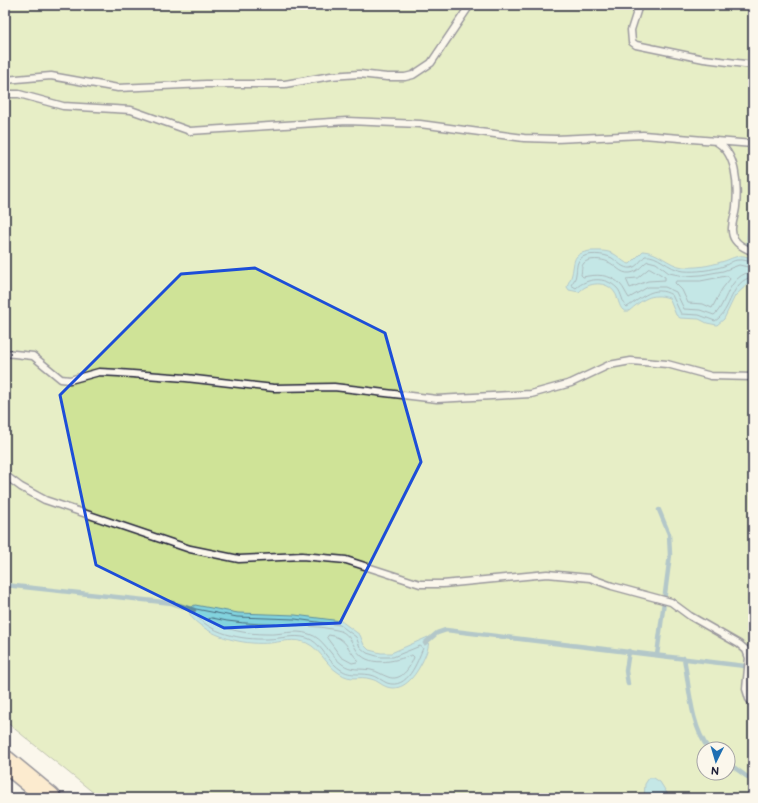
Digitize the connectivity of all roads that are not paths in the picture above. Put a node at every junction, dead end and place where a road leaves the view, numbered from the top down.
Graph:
1 (470, 5) edge
2 (639, 5) edge
3 (753, 66) edge
4 (5, 80) edge
5 (5, 94) edge
6 (713, 140) junction
7 (753, 144) edge
8 (753, 252) edge
9 (5, 353) edge
10 (753, 377) edge
11 (5, 475) edge
12 (753, 704) edge
13 (5, 761) edge
14 (50, 798) edge

1 - 4 lane
2 - 3 lane
5 - 6 lane
6 - 7 lane
6 - 8 lane
9 - 10 lane
11 - 12 lane
13 - 14 main road

